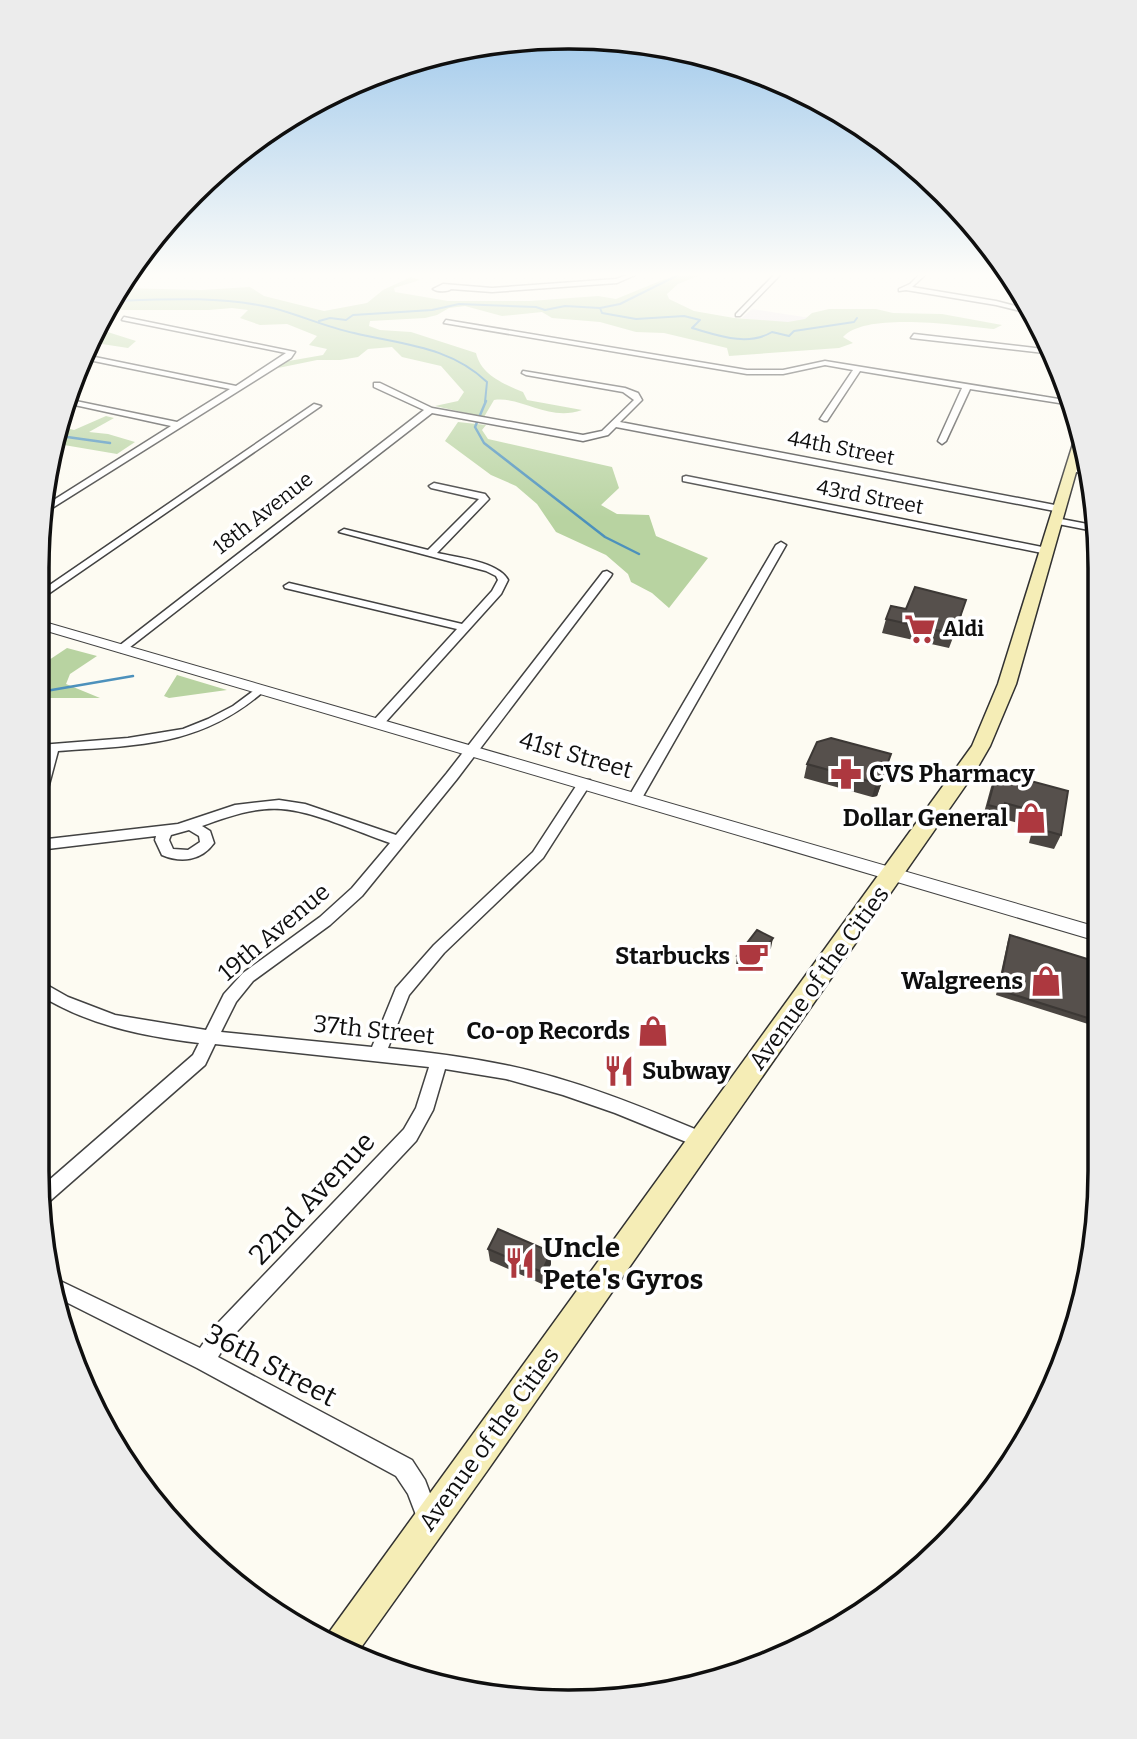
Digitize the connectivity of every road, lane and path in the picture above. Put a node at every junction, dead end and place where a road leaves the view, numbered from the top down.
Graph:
1 (288, 356) edge
2 (652, 356) edge
3 (94, 359) edge
4 (859, 368) junction
5 (526, 373) dead end
6 (377, 385) dead end
7 (967, 386) junction
8 (236, 388) junction
9 (1059, 400) edge
10 (77, 403) edge
11 (317, 406) dead end
12 (430, 410) junction
13 (824, 419) dead end
14 (616, 424) junction
15 (178, 425) junction
16 (942, 441) dead end
17 (1075, 455) edge
18 (1071, 468) junction
19 (1078, 469) edge
20 (685, 479) dead end
21 (434, 486) dead end
22 (53, 505) edge
23 (1058, 515) junction
24 (1086, 525) edge
25 (344, 532) dead end
26 (781, 545) dead end
27 (1046, 551) junction
28 (430, 554) junction
29 (607, 574) dead end
30 (289, 586) dead end
31 (49, 590) edge
32 (463, 627) junction
33 (49, 628) edge
34 (121, 649) junction
35 (260, 689) junction
36 (378, 723) junction
37 (49, 748) edge
38 (471, 750) junction
39 (585, 783) junction
40 (635, 798) junction
41 (192, 826) junction
42 (164, 831) junction
43 (400, 841) junction
44 (49, 844) edge
45 (895, 874) junction
46 (1088, 931) edge
47 (49, 991) edge
48 (211, 1037) junction
49 (377, 1055) junction
50 (439, 1062) junction
51 (701, 1140) junction
52 (50, 1191) edge
53 (64, 1291) edge
54 (204, 1361) junction
55 (430, 1522) junction
56 (345, 1639) edge

1 - 8 street
2 - 4 street
3 - 8 street
4 - 7 street
4 - 13 street
5 - 14 street
6 - 12 street
7 - 9 street
7 - 16 street
8 - 15 street
10 - 15 street
11 - 31 street
12 - 14 street
12 - 34 street, 18th Avenue
14 - 23 street, 44th Street
15 - 22 street
17 - 18 main road, Avenue of the Cities
18 - 19 street
18 - 23 main road, Avenue of the Cities
20 - 27 street, 43rd Street
21 - 28 street
23 - 24 street, 44th Street
23 - 27 main road, Avenue of the Cities
25 - 28 street
26 - 40 street
27 - 45 main road, Avenue of the Cities
28 - 32 street
29 - 38 street, 19th Avenue
30 - 32 street
32 - 36 street
33 - 34 street, 41st Street
34 - 35 street, 41st Street
35 - 36 street, 41st Street
35 - 37 street
36 - 38 street, 41st Street
38 - 39 street, 41st Street
38 - 43 street, 19th Avenue
39 - 40 street, 41st Street
39 - 49 street
40 - 45 street, 41st Street
41 - 42 street
41 - 42 street
41 - 43 street
42 - 44 street
43 - 48 street, 19th Avenue
45 - 46 street, 41st Street
45 - 51 main road, Avenue of the Cities
47 - 48 street, 37th Street
48 - 49 street, 37th Street
48 - 52 street, 19th Avenue
49 - 50 street, 37th Street
50 - 51 street, 37th Street
50 - 54 street, 22nd Avenue
51 - 55 main road, Avenue of the Cities
53 - 54 street, 36th Street
54 - 55 street, 36th Street
55 - 56 main road, Avenue of the Cities

